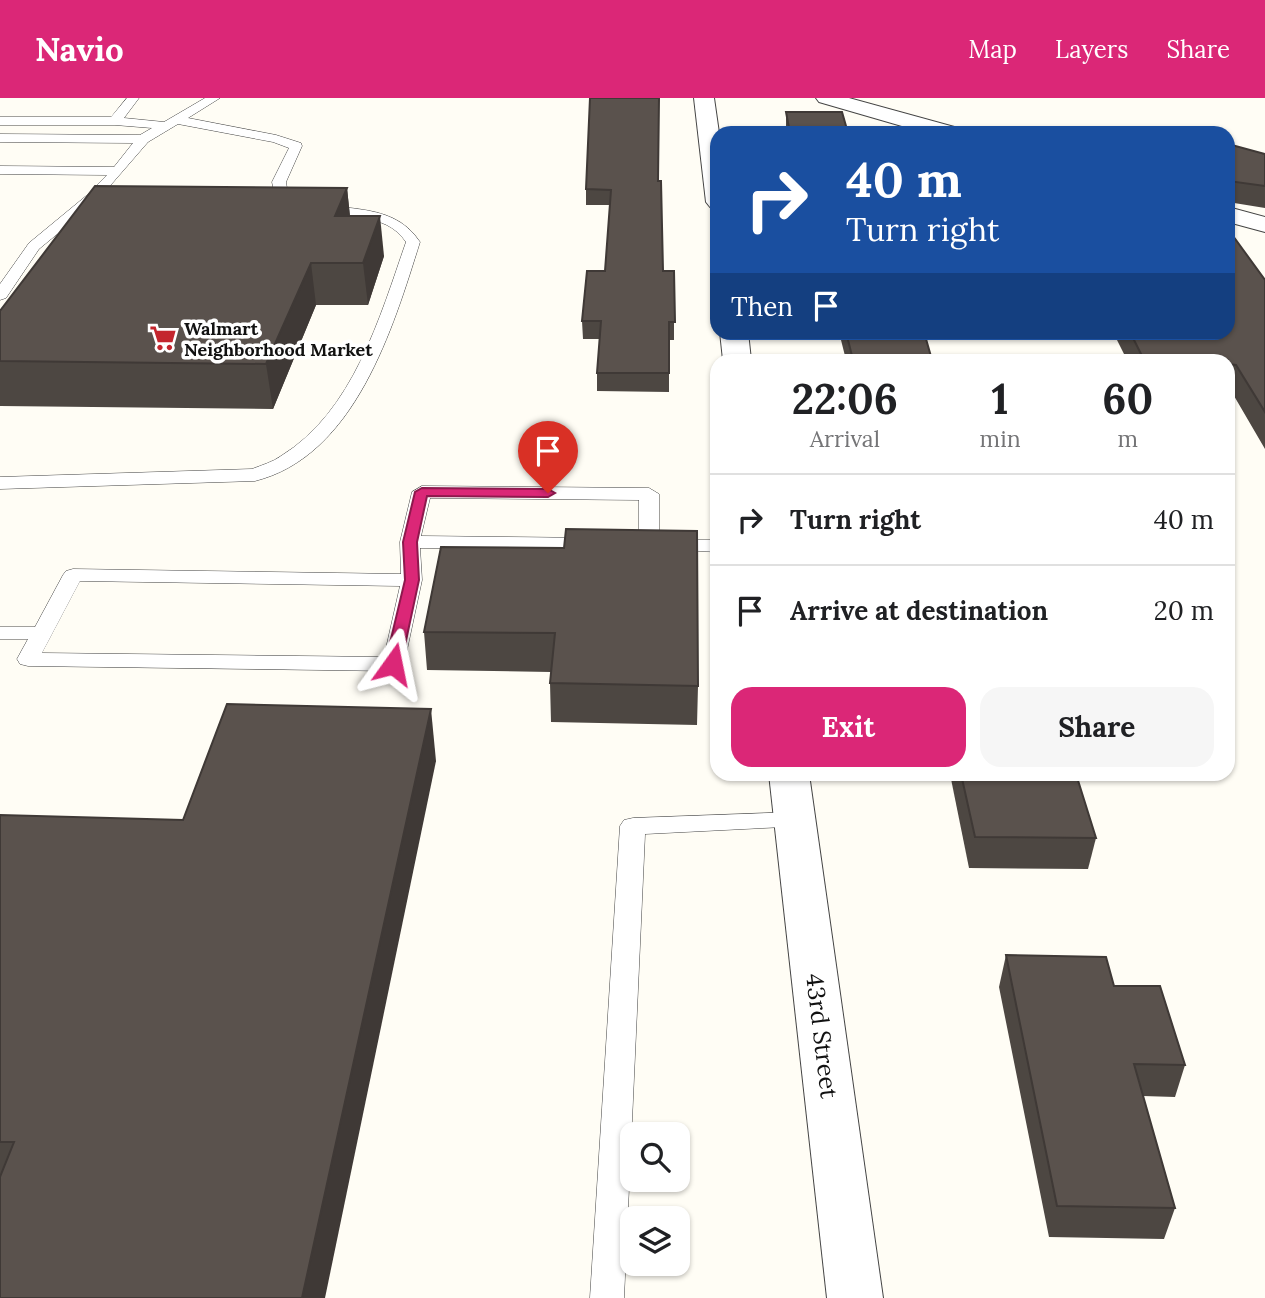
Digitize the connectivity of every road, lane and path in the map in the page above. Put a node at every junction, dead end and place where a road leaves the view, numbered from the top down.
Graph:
1 (132, 98) edge
2 (214, 98) edge
3 (704, 98) edge
4 (826, 98) edge
5 (0, 121) edge
6 (115, 121) junction
7 (172, 123) junction
8 (925, 126) edge
9 (0, 138) edge
10 (143, 139) junction
11 (710, 143) edge
12 (0, 170) edge
13 (118, 171) junction
14 (1235, 217) edge
15 (1265, 225) edge
16 (0, 295) edge
17 (0, 483) edge
18 (410, 542) junction
19 (649, 544) junction
20 (710, 546) edge
21 (412, 580) junction
22 (0, 633) edge
23 (42, 633) junction
24 (790, 781) edge
25 (795, 820) junction
26 (607, 1298) edge
27 (855, 1298) edge

1 - 6 lane
2 - 7 lane
3 - 11 street
4 - 8 street
5 - 6 lane
6 - 7 lane
7 - 10 lane
7 - 17 lane
9 - 10 lane
10 - 13 lane
12 - 13 lane
13 - 16 lane
14 - 15 street
18 - 19 lane
18 - 19 lane
18 - 21 lane
19 - 20 lane
21 - 23 lane
21 - 23 lane
22 - 23 lane
24 - 25 street, 43rd Street
25 - 26 lane
25 - 27 street, 43rd Street

